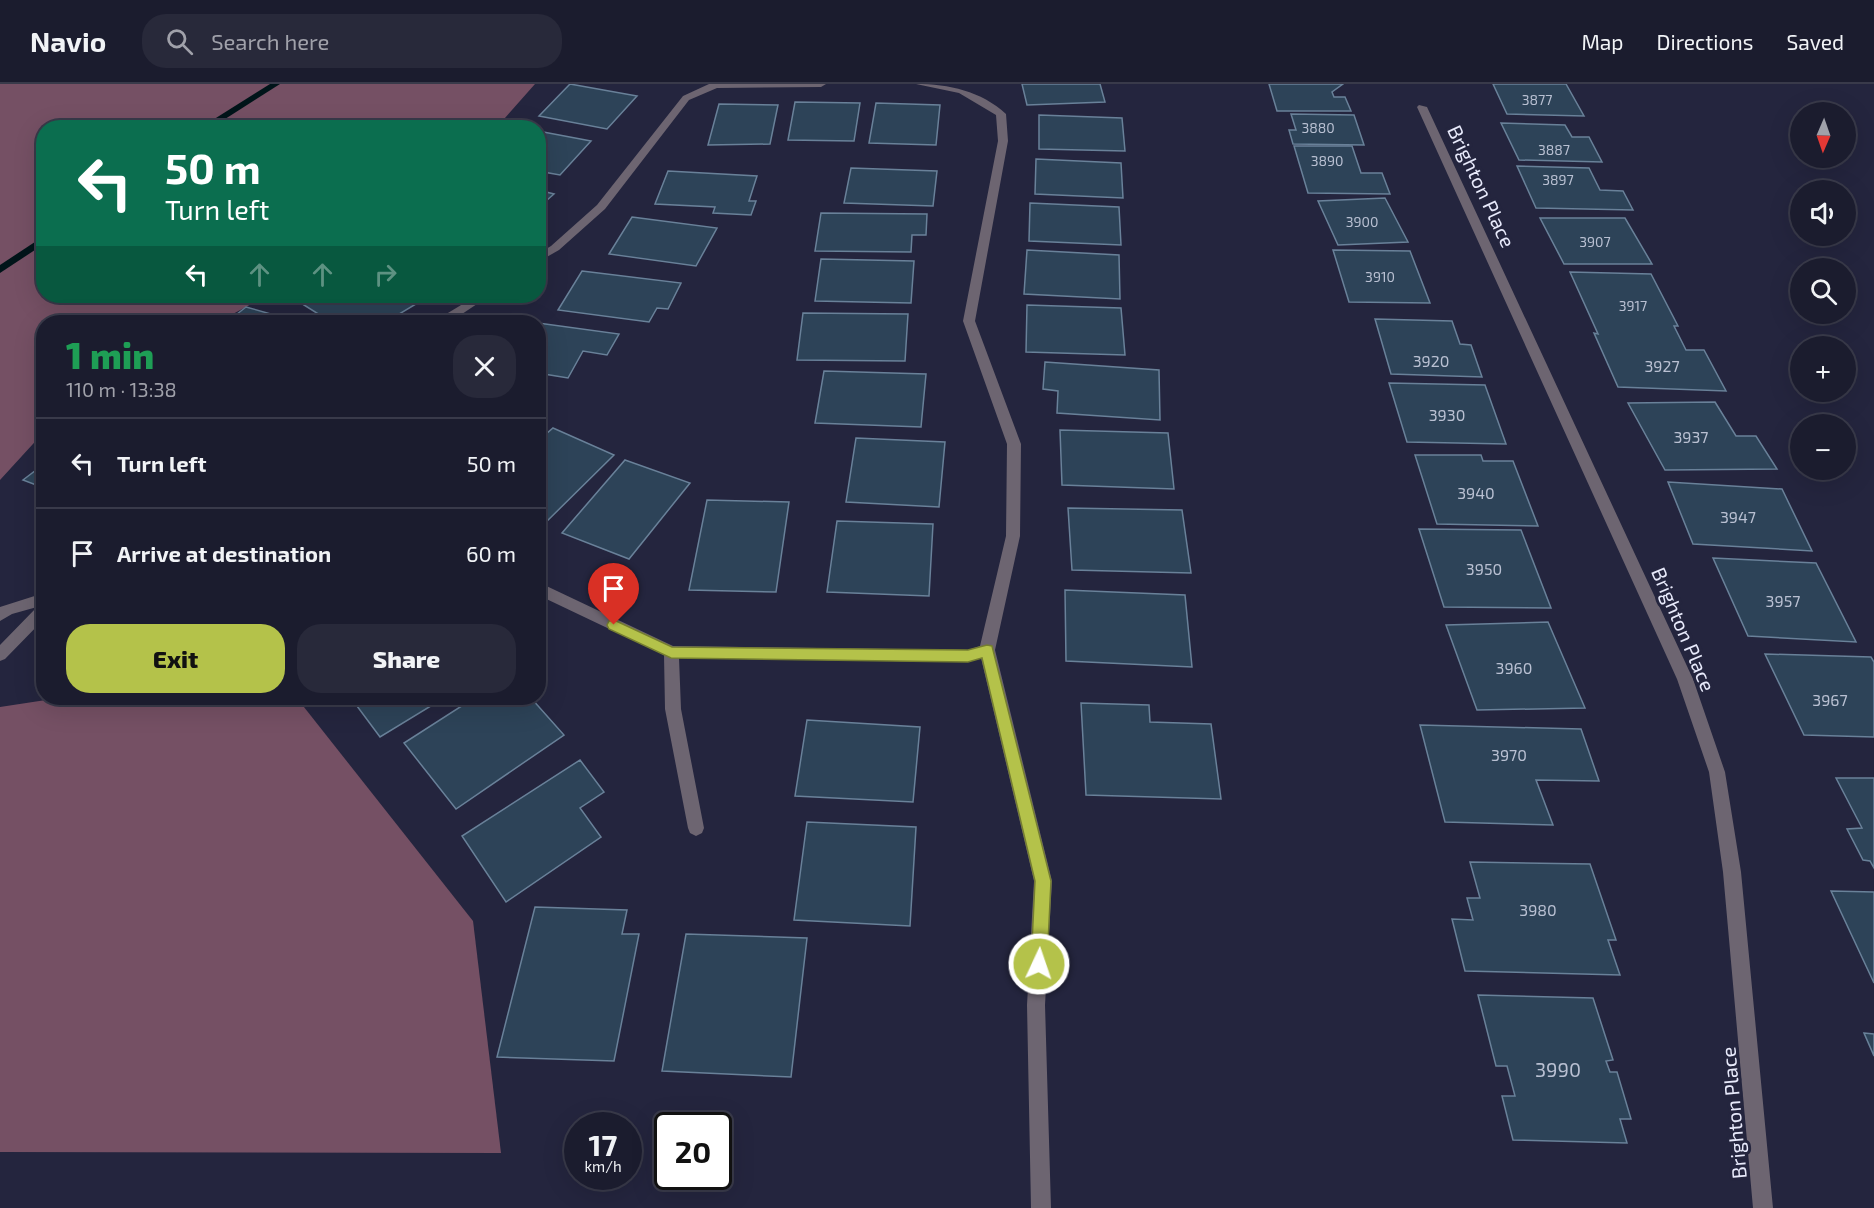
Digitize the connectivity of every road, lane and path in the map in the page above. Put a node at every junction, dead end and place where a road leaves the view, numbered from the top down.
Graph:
1 (820, 84) edge
2 (921, 84) edge
3 (1422, 107) dead end
4 (546, 254) edge
5 (472, 303) edge
6 (453, 315) edge
7 (546, 592) edge
8 (36, 601) edge
9 (0, 615) edge
10 (36, 617) edge
11 (987, 650) junction
12 (671, 652) junction
13 (0, 654) edge
14 (696, 828) dead end
15 (1041, 1208) edge
16 (1762, 1208) edge

1 - 4 street
2 - 11 street
3 - 16 street, Brighton Place
5 - 6 street
7 - 12 street
8 - 9 street
10 - 13 street
11 - 12 street
11 - 15 street
12 - 14 street

